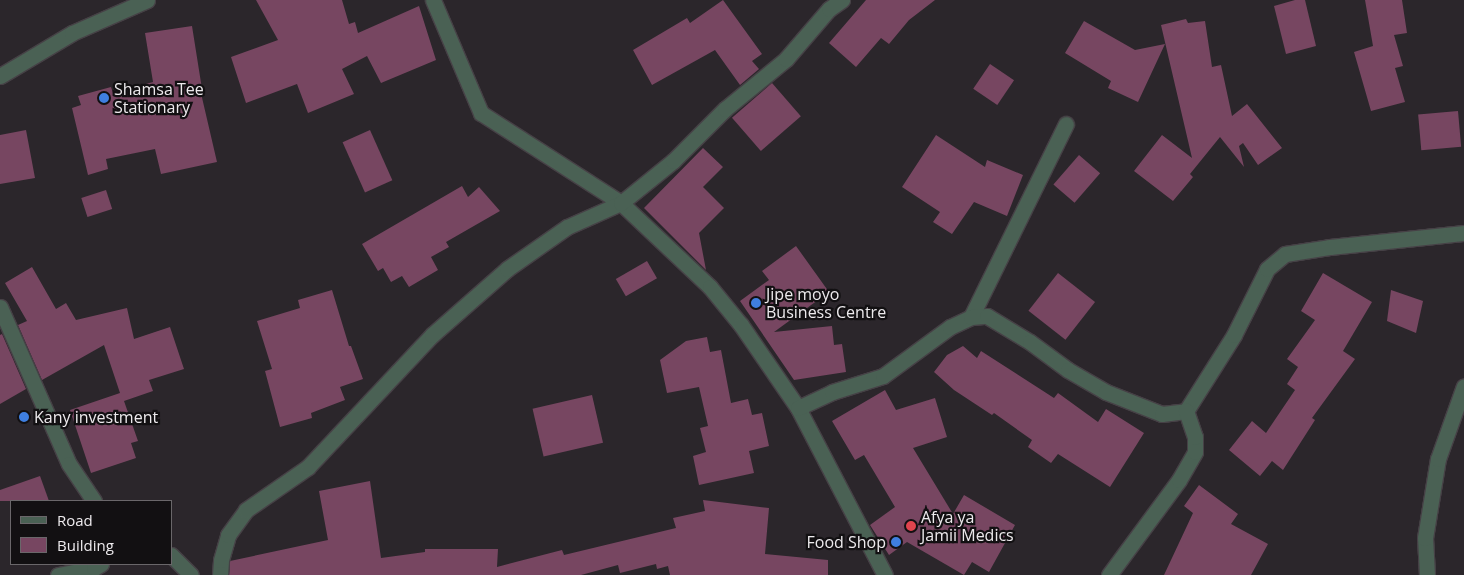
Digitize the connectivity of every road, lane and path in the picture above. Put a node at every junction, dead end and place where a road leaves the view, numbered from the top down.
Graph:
1 (147, 0) edge
2 (432, 0) edge
3 (842, 0) edge
4 (0, 76) edge
5 (1066, 124) dead end
6 (621, 204) junction
7 (1464, 234) edge
8 (0, 306) edge
9 (971, 317) junction
10 (1464, 386) edge
11 (798, 408) junction
12 (1186, 411) junction
13 (93, 500) edge
14 (172, 556) edge
15 (99, 565) edge
16 (58, 575) edge
17 (191, 575) edge
18 (220, 575) edge
19 (886, 575) edge
20 (1109, 575) edge
21 (1427, 575) edge

1 - 4 street
2 - 6 street
3 - 6 street
5 - 9 street
6 - 11 street
6 - 18 street
7 - 12 street
8 - 13 street
9 - 11 street
9 - 12 street
10 - 21 street
11 - 19 street
12 - 20 street
14 - 17 street
15 - 16 street

